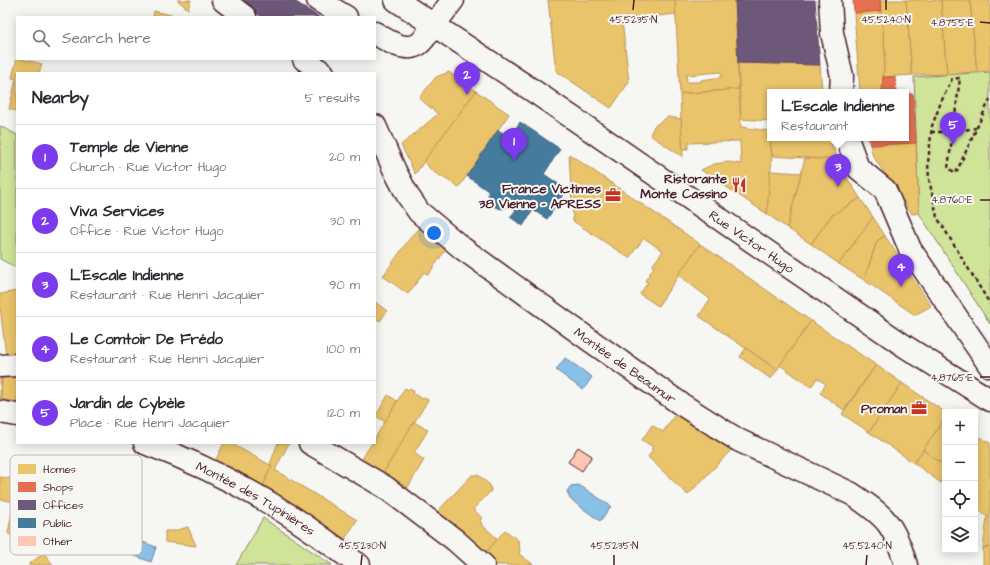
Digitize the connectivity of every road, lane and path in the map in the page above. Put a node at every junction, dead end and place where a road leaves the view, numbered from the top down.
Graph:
1 (223, 0) edge
2 (318, 0) edge
3 (396, 0) edge
4 (453, 0) edge
5 (830, 0) edge
6 (245, 16) edge
7 (344, 16) edge
8 (434, 26) junction
9 (376, 34) edge
10 (305, 60) edge
11 (323, 72) edge
12 (842, 89) edge
13 (990, 99) edge
14 (376, 128) edge
15 (977, 128) junction
16 (931, 132) junction
17 (953, 132) junction
18 (848, 141) edge
19 (990, 304) edge
20 (16, 365) edge
21 (0, 366) edge
22 (990, 366) edge
23 (990, 400) edge
24 (0, 412) edge
25 (16, 415) edge
26 (148, 444) edge
27 (312, 444) edge
28 (359, 565) edge
29 (483, 565) edge
30 (906, 565) edge

1 - 6 street
2 - 7 street
3 - 8 street, Rue Victor Hugo
4 - 8 street
5 - 12 street
8 - 9 street
8 - 23 street, Rue Victor Hugo
10 - 11 street
13 - 15 path
14 - 30 street, Montée de Beaumur
15 - 17 path
15 - 17 path
16 - 17 path
16 - 17 path
16 - 19 path
18 - 22 street
20 - 21 street
24 - 25 street
26 - 28 street, Montée des Tupinières
27 - 29 street

